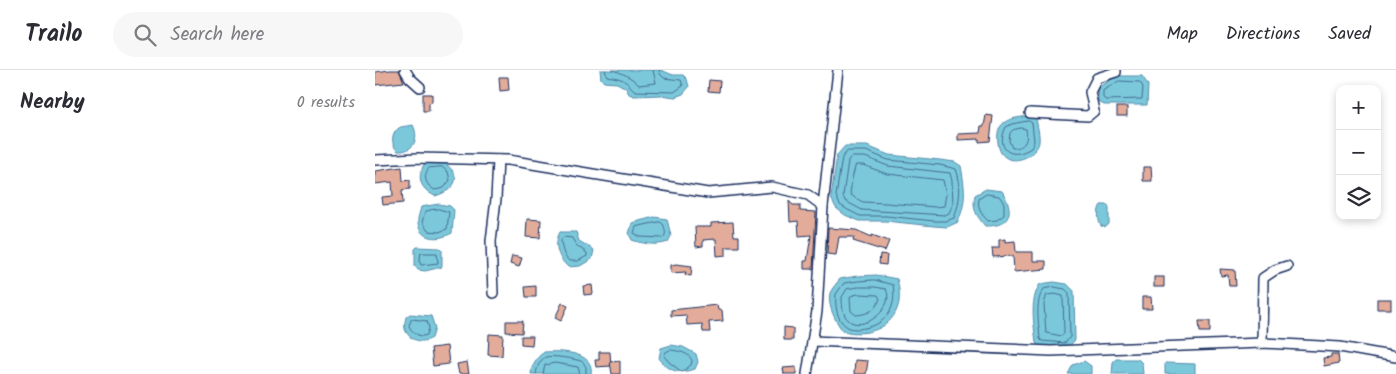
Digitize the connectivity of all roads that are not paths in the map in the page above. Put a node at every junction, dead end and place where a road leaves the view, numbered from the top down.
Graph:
1 (405, 70) edge
2 (838, 70) edge
3 (1116, 70) edge
4 (420, 87) dead end
5 (1030, 113) dead end
6 (375, 160) edge
7 (498, 160) junction
8 (823, 206) junction
9 (1287, 266) dead end
10 (493, 293) dead end
11 (812, 341) junction
12 (1261, 343) junction
13 (1396, 357) edge
14 (807, 374) edge

1 - 4 street
2 - 8 street
3 - 5 street
6 - 7 street
7 - 8 street
7 - 10 street
8 - 11 street
9 - 12 street
11 - 12 street
11 - 14 street
12 - 13 street

